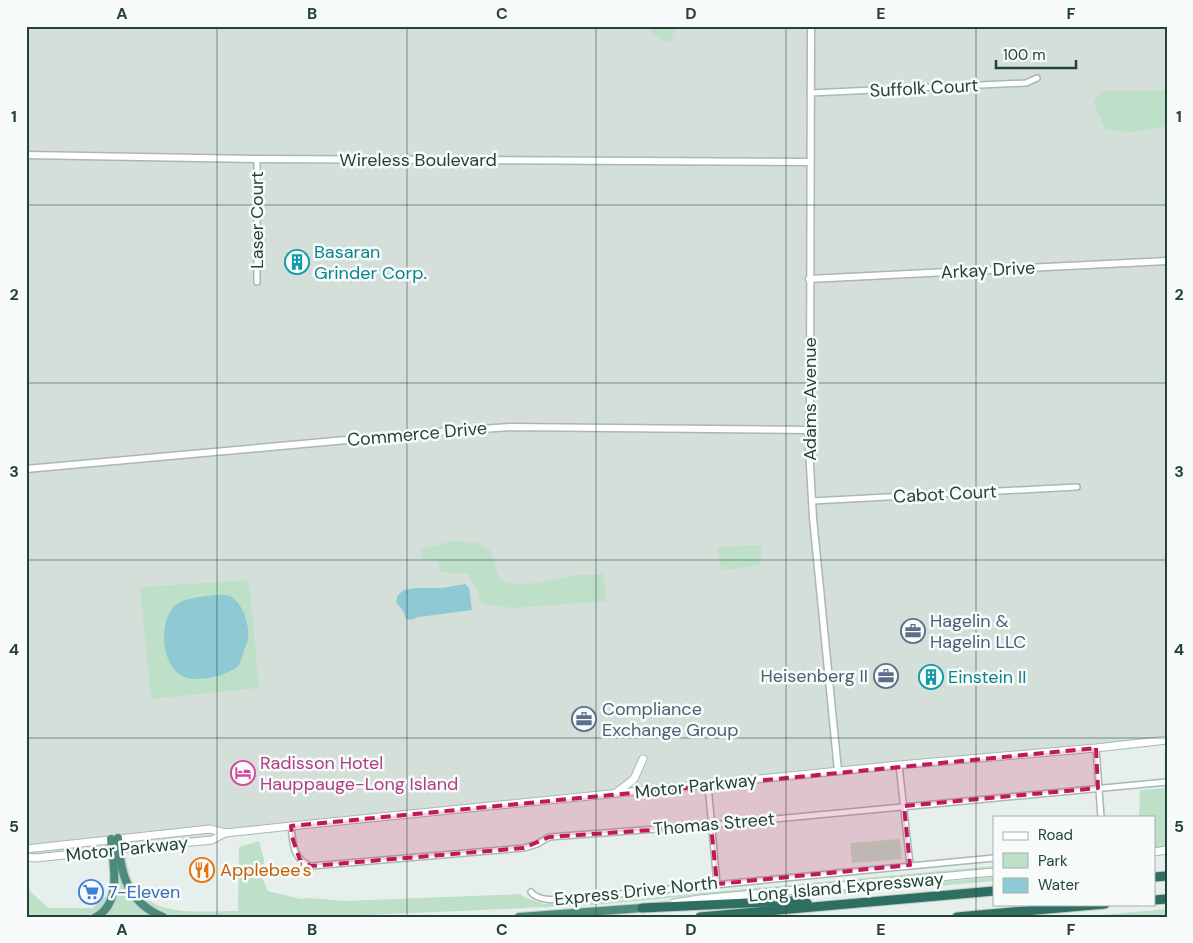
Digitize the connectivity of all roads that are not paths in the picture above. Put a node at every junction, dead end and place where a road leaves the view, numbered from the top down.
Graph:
1 (812, 26) edge
2 (1037, 78) dead end
3 (810, 93) junction
4 (26, 155) edge
5 (256, 159) junction
6 (810, 162) junction
7 (1167, 261) edge
8 (809, 279) junction
9 (257, 282) dead end
10 (808, 430) junction
11 (26, 469) edge
12 (1078, 487) dead end
13 (812, 501) junction
14 (1167, 740) edge
15 (1096, 748) junction
16 (643, 759) dead end
17 (899, 765) junction
18 (838, 771) junction
19 (1167, 782) edge
20 (708, 785) junction
21 (1098, 788) junction
22 (615, 794) junction
23 (904, 806) junction
24 (1101, 816) edge
25 (291, 826) junction
26 (711, 826) junction
27 (225, 833) junction
28 (115, 838) junction
29 (26, 848) edge
30 (115, 850) junction
31 (26, 857) edge
32 (993, 858) edge
33 (910, 865) junction
34 (993, 872) edge
35 (717, 884) junction
36 (993, 891) edge
37 (531, 892) dead end
38 (820, 905) junction
39 (1082, 906) edge
40 (642, 908) junction
41 (96, 917) edge
42 (163, 917) edge
43 (519, 917) edge
44 (700, 917) edge
45 (957, 917) edge

1 - 3 street, Adams Avenue
2 - 3 street, Suffolk Court
3 - 6 street, Adams Avenue
4 - 5 street, Wireless Boulevard
5 - 6 street, Wireless Boulevard
5 - 9 street, Laser Court
6 - 8 street, Adams Avenue
7 - 8 street, Arkay Drive
8 - 10 street, Adams Avenue
10 - 11 street, Commerce Drive
10 - 13 street, Adams Avenue
12 - 13 street, Cabot Court
13 - 18 street, Adams Avenue
14 - 15 main road, Motor Parkway
15 - 17 main road, Motor Parkway
15 - 21 street
16 - 22 main road
17 - 18 main road, Motor Parkway
17 - 23 street
18 - 20 main road, Motor Parkway
19 - 21 street, Thomas Street
20 - 22 main road, Motor Parkway
20 - 26 street
21 - 23 street, Thomas Street
21 - 24 street
22 - 25 main road, Motor Parkway
23 - 26 street, Thomas Street
23 - 33 street
25 - 26 street, Thomas Street
25 - 27 main road, Motor Parkway
26 - 35 street
27 - 28 main road, Motor Parkway
27 - 30 main road, Motor Parkway
28 - 29 main road, Motor Parkway
28 - 30 highway
30 - 31 main road, Motor Parkway
30 - 41 highway
30 - 42 highway
32 - 33 street
33 - 35 street
34 - 40 main road, Express Drive North
35 - 37 street
36 - 38 highway, Long Island Expressway
38 - 40 highway
38 - 44 highway, Long Island Expressway
39 - 45 highway
40 - 43 highway, Express Drive North

